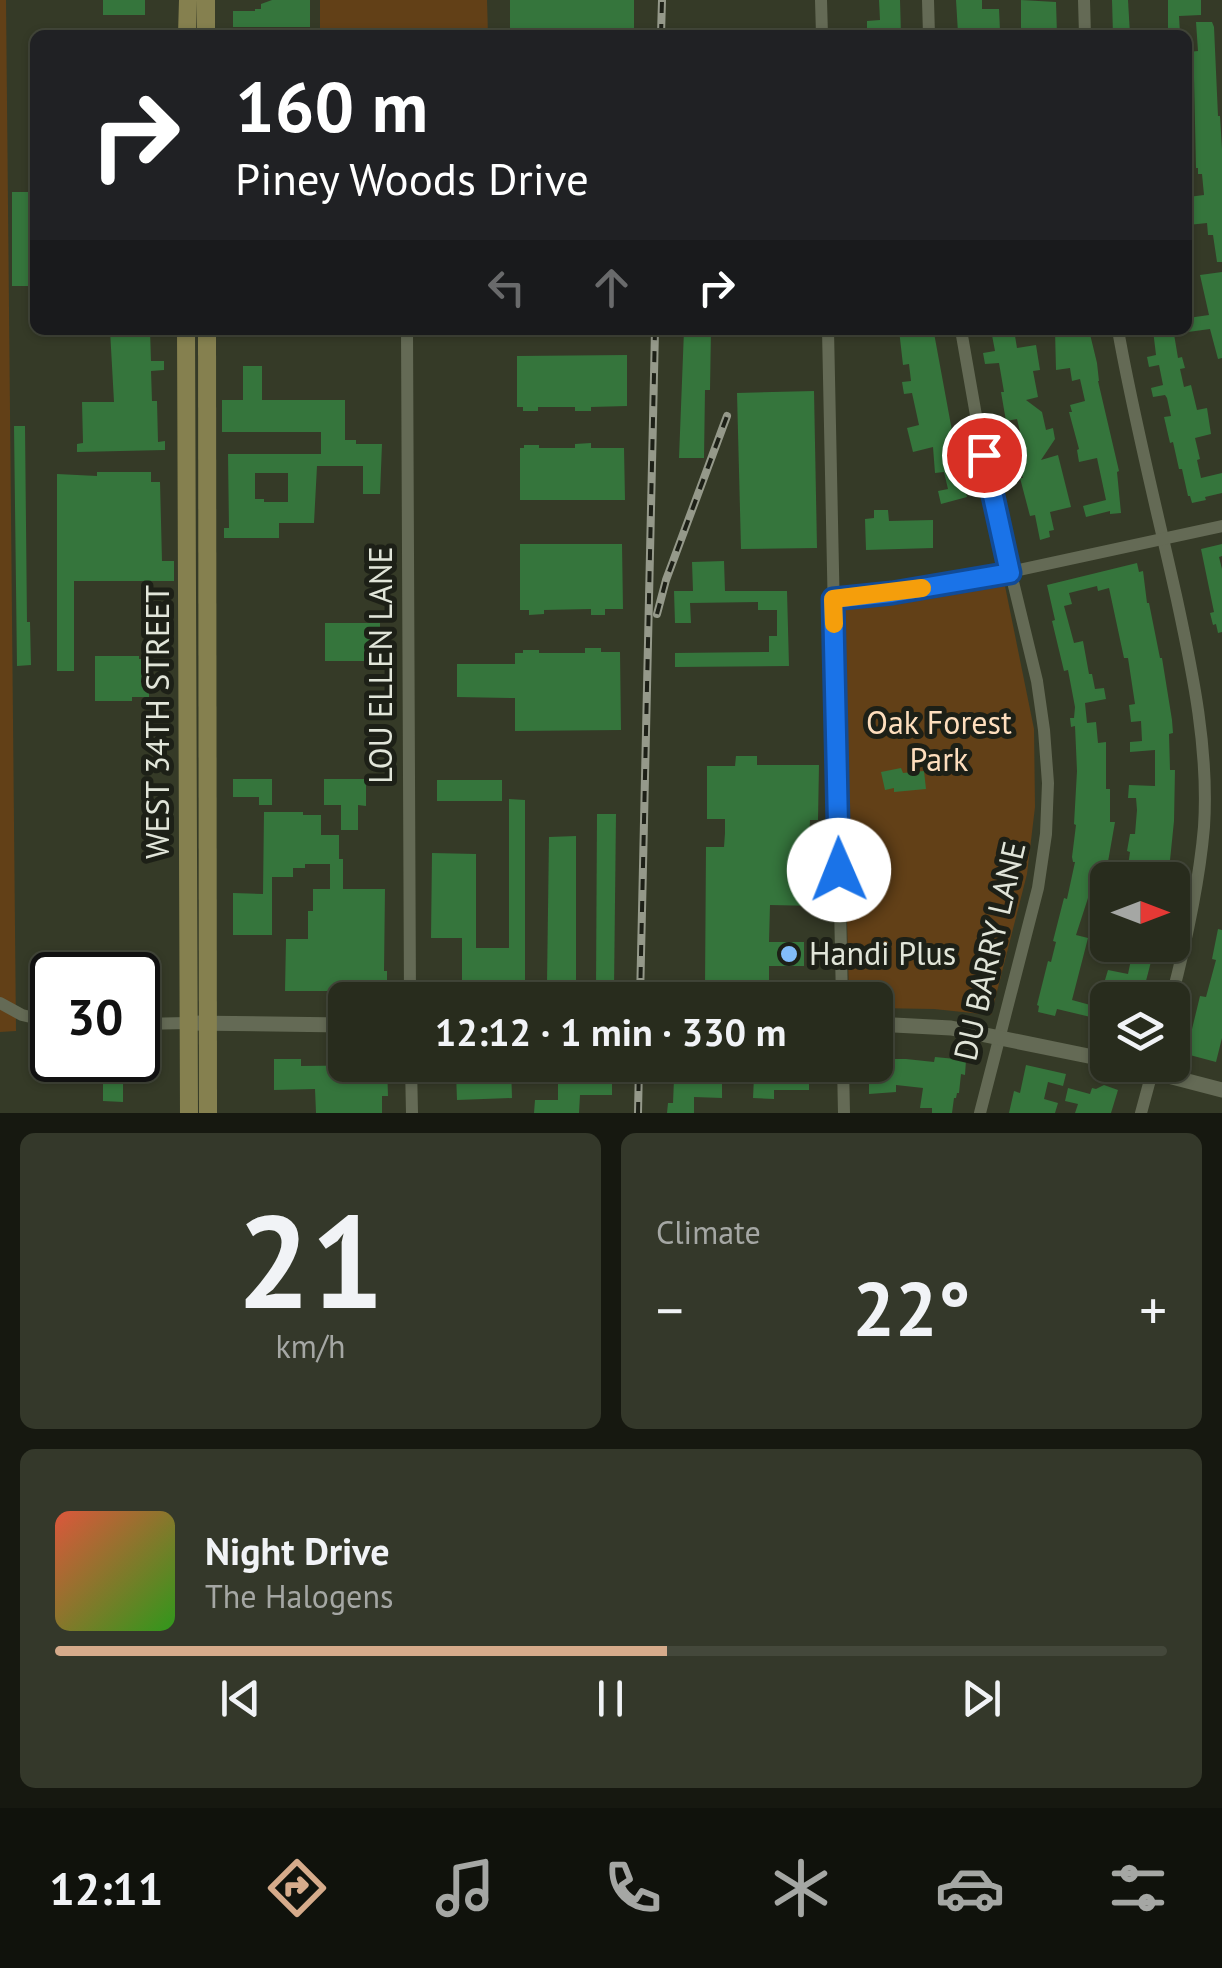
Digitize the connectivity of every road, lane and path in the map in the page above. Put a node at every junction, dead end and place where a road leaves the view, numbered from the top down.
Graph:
1 (188, 0) edge
2 (206, 0) edge
3 (821, 0) edge
4 (928, 0) edge
5 (1084, 0) edge
6 (187, 30) edge
7 (206, 30) edge
8 (822, 30) edge
9 (929, 30) edge
10 (1085, 30) edge
11 (186, 335) edge
12 (207, 335) edge
13 (406, 335) edge
14 (828, 335) edge
15 (962, 335) edge
16 (1119, 335) edge
17 (186, 370) junction
18 (207, 370) junction
19 (197, 514) junction
20 (1222, 526) edge
21 (1164, 540) junction
22 (1010, 573) junction
23 (833, 599) junction
24 (410, 982) edge
25 (842, 982) edge
26 (1176, 982) edge
27 (0, 1003) edge
28 (30, 1017) edge
29 (197, 1023) junction
30 (160, 1024) edge
31 (328, 1024) edge
32 (893, 1025) edge
33 (1000, 1037) junction
34 (1090, 1056) edge
35 (1190, 1080) edge
36 (411, 1082) edge
37 (843, 1082) edge
38 (1150, 1082) edge
39 (1222, 1090) edge
40 (189, 1113) edge
41 (208, 1113) edge
42 (412, 1113) edge
43 (844, 1113) edge
44 (980, 1113) edge
45 (1142, 1113) edge

1 - 6 main road
2 - 7 main road
3 - 8 street
4 - 9 street
5 - 10 street
11 - 17 main road, WEST 34TH STREET
12 - 18 main road, WEST 34TH STREET
13 - 24 street, LOU ELLEN LANE
14 - 23 street
15 - 22 street, DU BARRY LANE
16 - 21 street
17 - 18 main road
17 - 19 main road, WEST 34TH STREET
18 - 19 main road, WEST 34TH STREET
19 - 29 main road, WEST 34TH STREET
20 - 21 street
21 - 22 street
21 - 26 street
22 - 23 street
22 - 33 street, DU BARRY LANE
23 - 25 street
27 - 28 street
29 - 30 street
29 - 31 street
29 - 40 main road, WEST 34TH STREET
29 - 41 main road, WEST 34TH STREET
32 - 33 street
33 - 34 street
33 - 44 street, DU BARRY LANE
35 - 39 street
36 - 42 street
37 - 43 street
38 - 45 street

